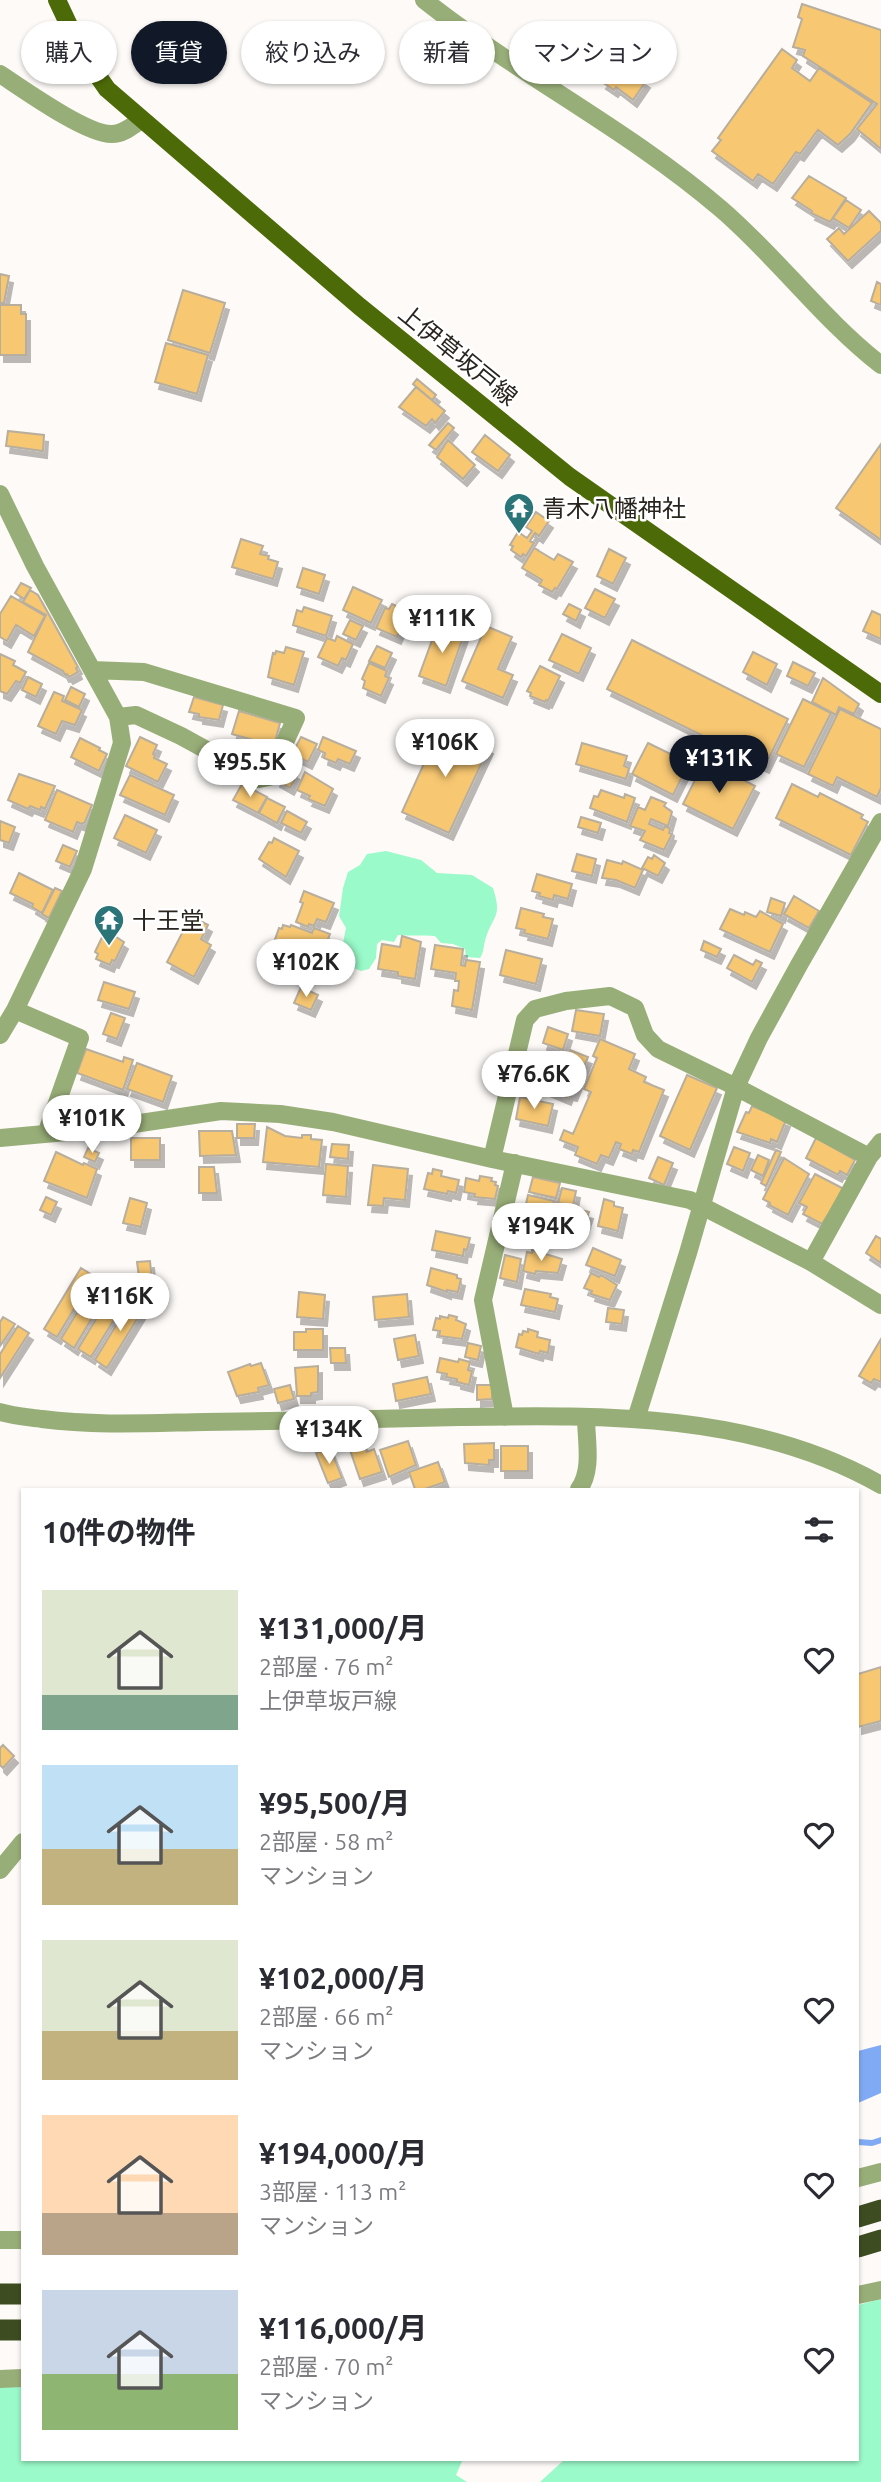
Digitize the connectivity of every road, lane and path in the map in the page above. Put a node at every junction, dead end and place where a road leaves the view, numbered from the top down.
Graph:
1 (57, 0) edge
2 (424, 0) edge
3 (0, 74) edge
4 (141, 120) junction
5 (881, 365) edge
6 (0, 494) edge
7 (92, 670) junction
8 (881, 694) edge
9 (117, 717) junction
10 (881, 822) edge
11 (15, 1010) junction
12 (0, 1035) edge
13 (736, 1087) junction
14 (46, 1134) junction
15 (0, 1138) edge
16 (881, 1142) edge
17 (869, 1157) junction
18 (492, 1159) junction
19 (514, 1163) junction
20 (702, 1205) junction
21 (811, 1262) junction
22 (881, 1305) edge
23 (0, 1412) edge
24 (505, 1417) junction
25 (586, 1417) junction
26 (636, 1419) junction
27 (881, 1485) edge
28 (580, 1488) edge
29 (21, 1844) edge
30 (0, 1870) edge
31 (881, 2172) edge
32 (859, 2178) edge
33 (881, 2210) edge
34 (859, 2217) edge
35 (0, 2239) edge
36 (21, 2240) edge
37 (881, 2290) edge
38 (0, 2294) edge
39 (21, 2294) edge
40 (859, 2295) edge
41 (0, 2330) edge
42 (21, 2330) edge
43 (21, 2378) edge
44 (0, 2379) edge

1 - 4 main road, 上伊草坂戸線
2 - 5 street
3 - 4 street
4 - 8 main road, 上伊草坂戸線
6 - 7 street
7 - 9 street
7 - 9 street
9 - 11 street
10 - 13 street
11 - 12 street
11 - 14 street
13 - 17 street
13 - 18 street
13 - 20 street
14 - 15 street
14 - 18 street
16 - 17 street
17 - 21 street
18 - 19 street
19 - 20 street
19 - 24 street
20 - 21 street
20 - 26 street
21 - 22 street
23 - 24 street
24 - 25 street
25 - 26 street
25 - 28 street
26 - 27 street
29 - 30 street
31 - 32 street
33 - 34 highway
35 - 36 street
37 - 40 street
38 - 39 highway
41 - 42 highway
43 - 44 street

